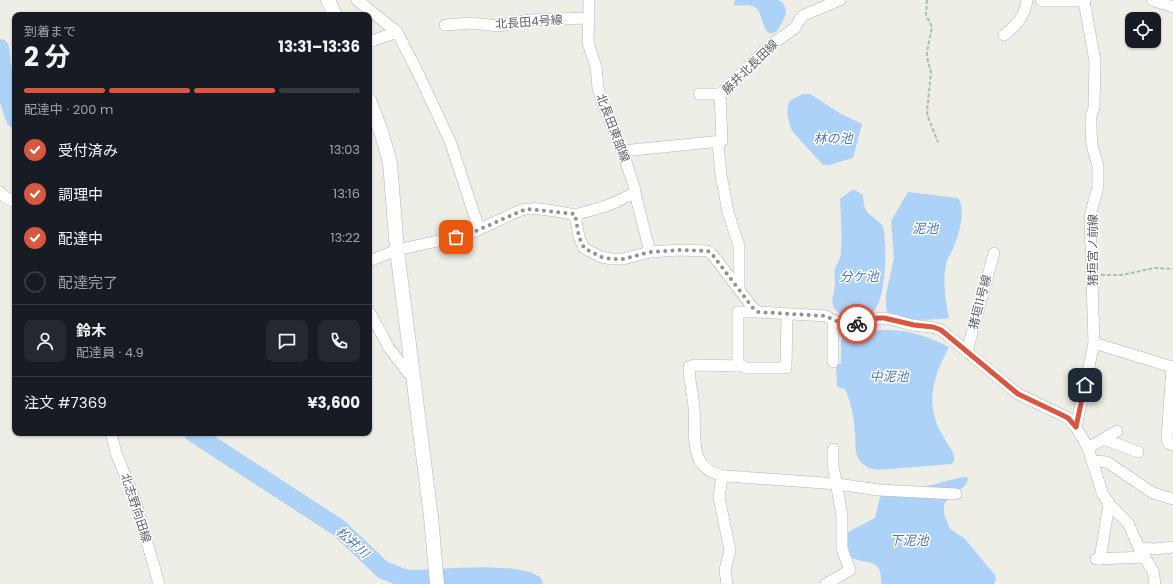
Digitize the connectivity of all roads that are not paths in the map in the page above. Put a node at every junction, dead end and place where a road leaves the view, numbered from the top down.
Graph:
1 (328, 0) edge
2 (357, 0) edge
3 (589, 0) edge
4 (840, 0) edge
5 (1027, 0) edge
6 (1041, 0) edge
7 (1152, 0) edge
8 (1084, 1) edge
9 (1173, 7) edge
10 (334, 12) edge
11 (588, 18) junction
12 (445, 25) dead end
13 (397, 32) junction
14 (1004, 35) dead end
15 (372, 41) edge
16 (699, 94) dead end
17 (720, 94) junction
18 (372, 108) edge
19 (718, 142) junction
20 (622, 151) junction
21 (0, 192) edge
22 (634, 193) junction
23 (12, 200) edge
24 (575, 214) junction
25 (478, 229) junction
26 (397, 250) junction
27 (650, 252) junction
28 (994, 253) dead end
29 (372, 260) edge
30 (739, 289) junction
31 (758, 312) junction
32 (787, 314) junction
33 (372, 316) edge
34 (833, 321) junction
35 (1094, 344) junction
36 (967, 351) junction
37 (833, 362) dead end
38 (738, 366) junction
39 (413, 379) junction
40 (1076, 427) junction
41 (1117, 431) dead end
42 (112, 436) edge
43 (1103, 439) junction
44 (1173, 445) edge
45 (1088, 448) junction
46 (833, 449) dead end
47 (1138, 452) dead end
48 (1092, 461) junction
49 (722, 476) junction
50 (837, 484) junction
51 (956, 494) dead end
52 (1173, 500) edge
53 (1109, 504) junction
54 (1173, 547) edge
55 (1142, 553) junction
56 (436, 578) edge
57 (159, 584) edge
58 (727, 584) edge
59 (826, 584) edge
60 (1155, 584) edge

1 - 10 street
2 - 13 street
3 - 11 street, 北長田東部線
4 - 17 street, 藤井北長田線
5 - 14 street
6 - 8 street
7 - 9 street
8 - 35 street, 猪垣宮ノ前線
11 - 12 street, 北長田4号線
11 - 20 street, 北長田東部線
13 - 15 street
13 - 25 street
16 - 17 street
17 - 19 street, 藤井北長田線
18 - 26 street
19 - 20 street
19 - 30 street
20 - 22 street, 北長田東部線
21 - 23 street
22 - 24 street
22 - 27 street, 北長田東部線
24 - 25 street
24 - 27 street
25 - 26 street
26 - 29 street
26 - 39 street
27 - 30 street
28 - 36 street, 猪垣11号線
30 - 31 street
31 - 32 street
31 - 38 street
32 - 34 street
32 - 38 street
33 - 39 street
34 - 36 street
34 - 37 street
35 - 40 street, 猪垣宮ノ前線
35 - 44 street
36 - 40 street
38 - 49 street
39 - 56 street
40 - 45 street
41 - 43 street
42 - 57 street, 北志野向田線
43 - 45 street
43 - 47 street
45 - 48 street
46 - 50 street
48 - 52 street
48 - 53 street
49 - 50 street
49 - 58 street
50 - 51 street
50 - 59 street
53 - 55 street
53 - 55 street
54 - 55 street
55 - 60 street

